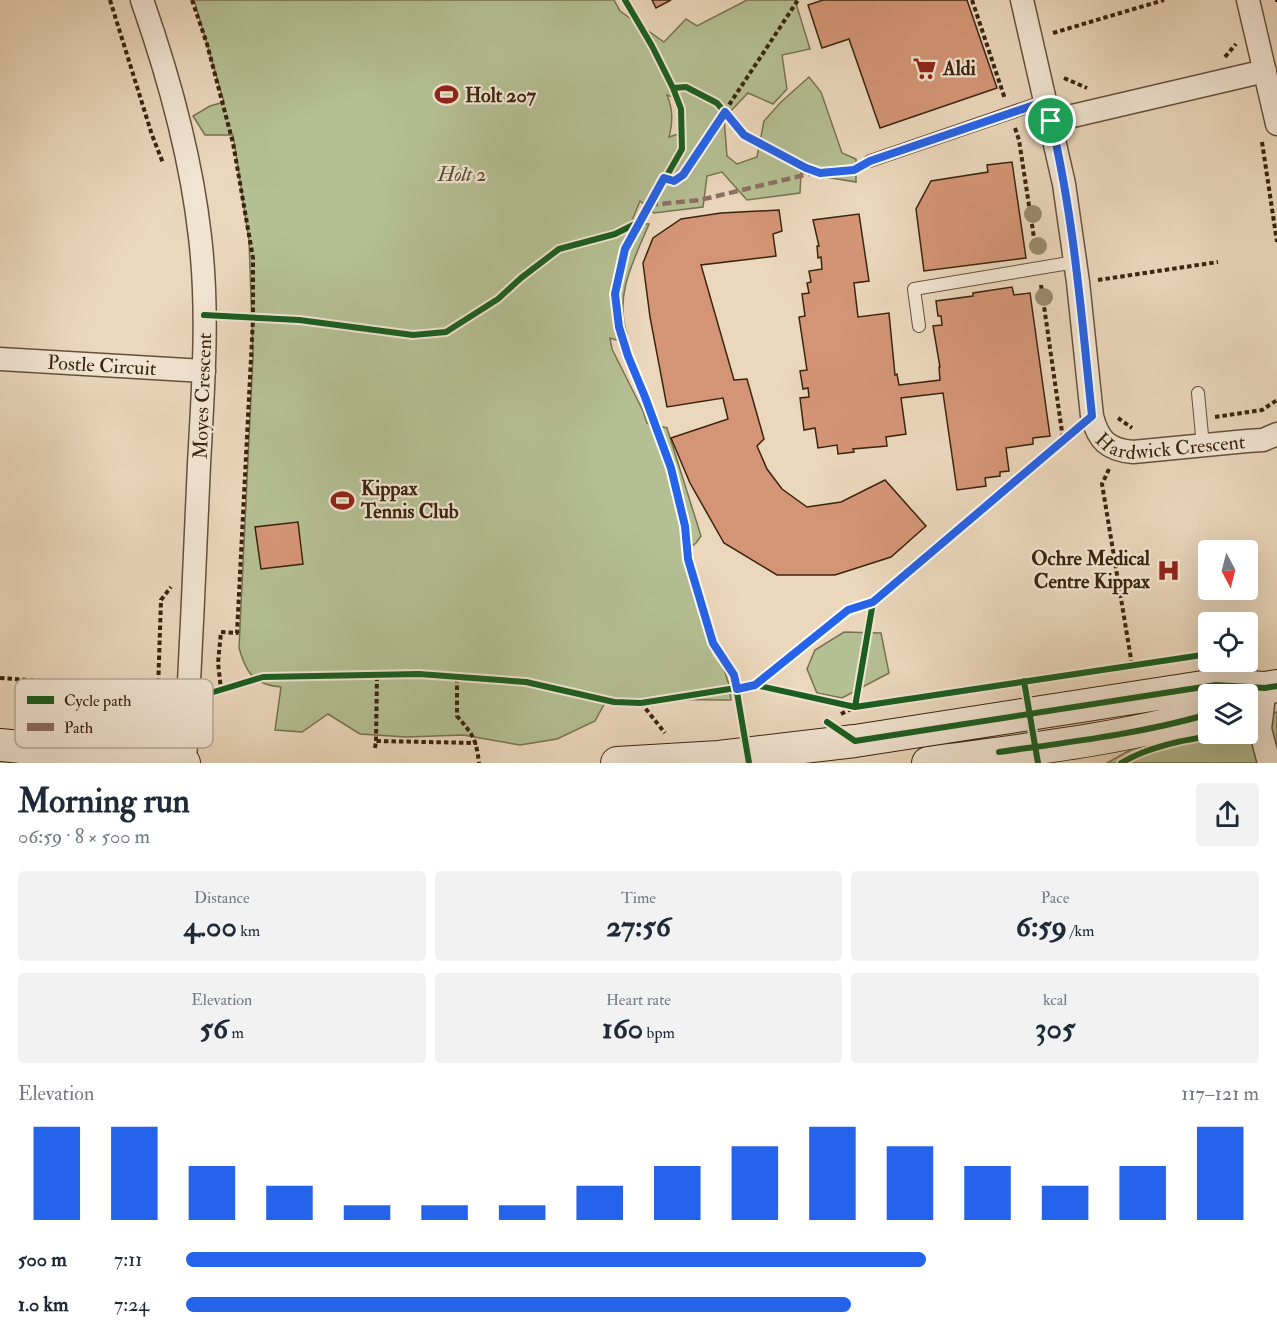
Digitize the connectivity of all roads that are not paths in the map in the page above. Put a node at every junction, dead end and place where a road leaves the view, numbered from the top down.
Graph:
1 (142, 0) edge
2 (1022, 0) edge
3 (1248, 0) edge
4 (1265, 71) junction
5 (1048, 111) junction
6 (1269, 131) edge
7 (870, 161) dead end
8 (1076, 272) junction
9 (919, 326) dead end
10 (0, 359) edge
11 (204, 371) junction
12 (1198, 393) dead end
13 (1277, 434) edge
14 (1203, 446) junction
15 (188, 679) edge
16 (1263, 690) edge
17 (1198, 717) edge
18 (992, 720) junction
19 (1123, 734) junction
20 (0, 745) edge
21 (15, 746) edge
22 (31, 748) edge
23 (185, 748) edge
24 (999, 758) edge
25 (184, 763) edge
26 (617, 763) edge
27 (928, 763) edge
28 (1072, 763) edge
29 (1269, 763) edge

1 - 11 street, Moyes Crescent
2 - 5 street, Hardwick Crescent
3 - 4 street
4 - 5 street
4 - 6 street
5 - 7 lane
5 - 8 street, Hardwick Crescent
8 - 9 lane
8 - 14 street, Hardwick Crescent
10 - 11 street, Postle Circuit
11 - 15 street, Moyes Crescent
12 - 14 lane
13 - 14 street, Hardwick Crescent
16 - 18 main road
16 - 29 street
17 - 19 main road
18 - 24 main road
18 - 26 main road
19 - 24 main road
19 - 28 main road
20 - 21 main road
22 - 25 main road
23 - 25 street, Moyes Crescent
24 - 27 main road

